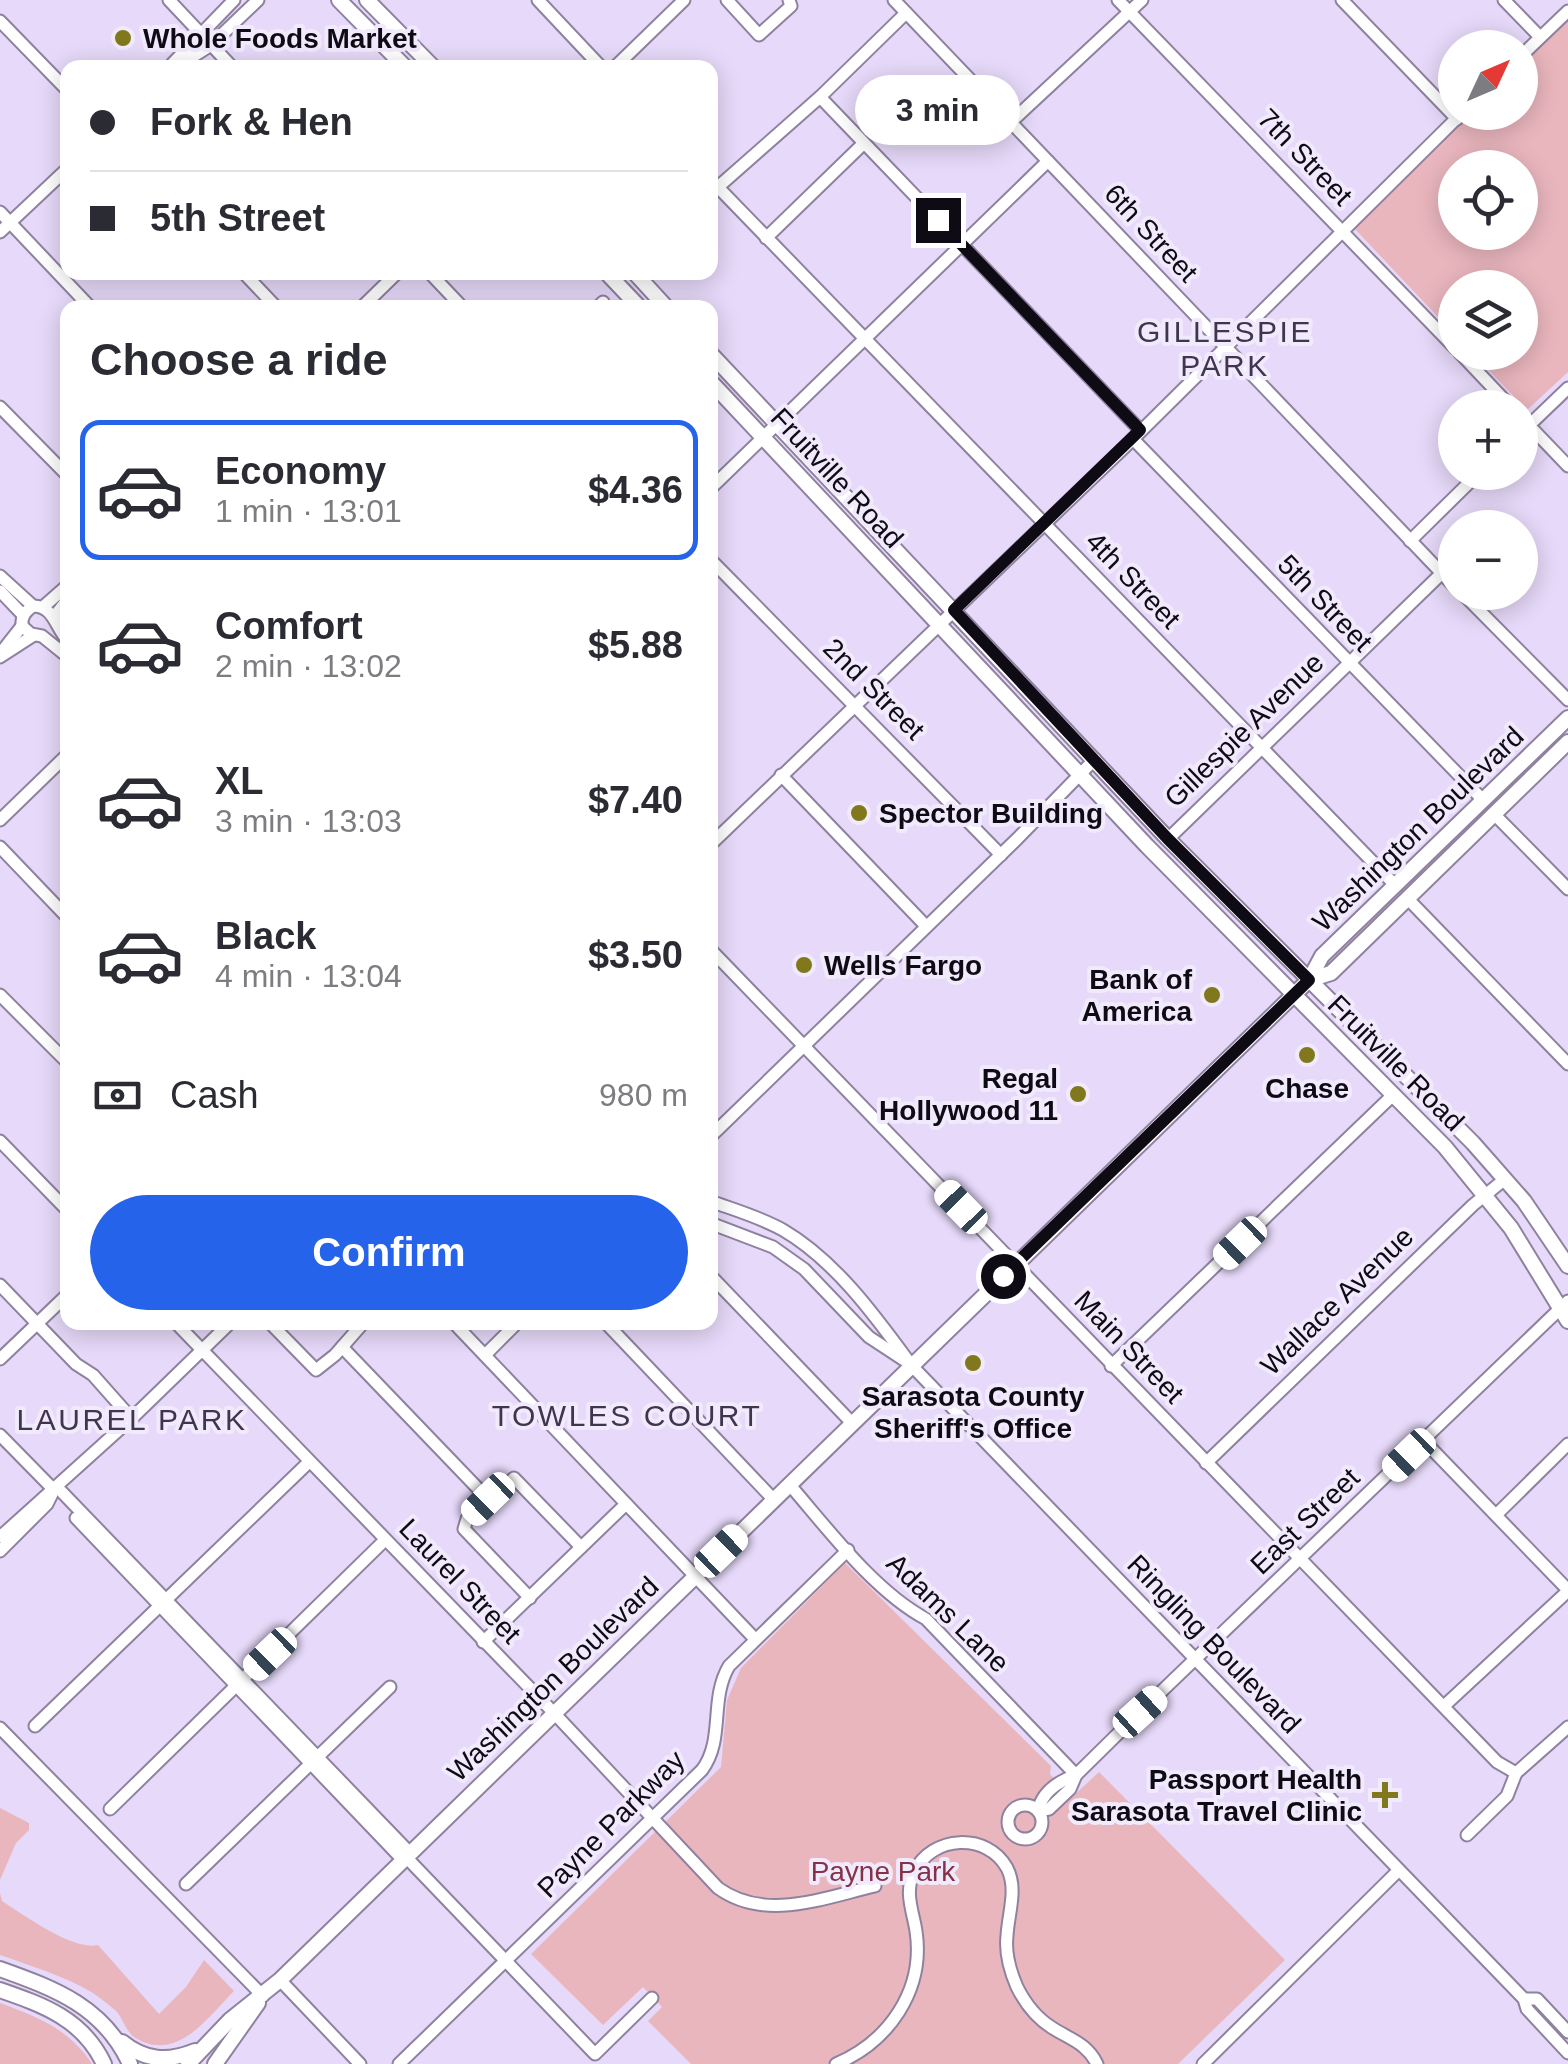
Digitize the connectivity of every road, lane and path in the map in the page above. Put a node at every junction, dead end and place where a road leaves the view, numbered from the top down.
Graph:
1 (169, 0) edge
2 (234, 0) edge
3 (258, 0) edge
4 (338, 0) edge
5 (367, 0) edge
6 (538, 0) edge
7 (684, 0) edge
8 (727, 0) edge
9 (789, 0) edge
10 (894, 0) edge
11 (1118, 0) edge
12 (1142, 0) edge
13 (1342, 0) edge
14 (1504, 0) edge
15 (1568, 11) edge
16 (1130, 12) junction
17 (906, 13) junction
18 (0, 21) edge
19 (200, 33) junction
20 (1540, 38) joint
21 (211, 45) junction
22 (178, 60) edge
23 (186, 60) edge
24 (225, 60) edge
25 (398, 60) edge
26 (426, 60) edge
27 (594, 60) edge
28 (622, 60) edge
29 (60, 83) edge
30 (1438, 94) edge
31 (820, 97) junction
32 (1011, 122) junction
33 (1446, 130) edge
34 (864, 143) junction
35 (1048, 161) junction
36 (60, 175) edge
37 (718, 183) edge
38 (718, 192) edge
39 (0, 212) edge
40 (10, 222) junction
41 (0, 232) edge
42 (1342, 232) junction
43 (766, 238) junction
44 (962, 245) junction
45 (60, 274) edge
46 (65, 280) edge
47 (251, 280) edge
48 (390, 280) edge
49 (437, 280) edge
50 (614, 280) edge
51 (641, 280) edge
52 (84, 300) edge
53 (269, 300) edge
54 (369, 300) edge
55 (455, 300) edge
56 (632, 300) edge
57 (660, 300) edge
58 (1438, 331) edge
59 (865, 338) junction
60 (1224, 347) junction
61 (718, 360) edge
62 (1476, 370) edge
63 (1568, 388) edge
64 (718, 390) edge
65 (1495, 390) edge
66 (0, 407) edge
67 (1538, 413) edge
68 (778, 424) junction
69 (1136, 434) junction
70 (763, 438) junction
71 (1538, 439) edge
72 (1568, 466) edge
73 (60, 468) edge
74 (718, 481) edge
75 (1462, 490) edge
76 (1044, 524) junction
77 (1410, 541) junction
78 (718, 567) edge
79 (1438, 570) edge
80 (0, 576) edge
81 (1438, 578) edge
82 (0, 591) edge
83 (60, 591) edge
84 (38, 606) junction
85 (954, 610) junction
86 (1478, 610) edge
87 (60, 611) edge
88 (22, 620) junction
89 (54, 620) junction
90 (940, 624) junction
91 (60, 629) edge
92 (38, 636) junction
93 (60, 651) edge
94 (0, 655) edge
95 (1349, 664) junction
96 (1568, 700) edge
97 (855, 705) junction
98 (1563, 723) edge
99 (1568, 742) edge
100 (1261, 748) junction
101 (1094, 759) junction
102 (60, 762) edge
103 (1081, 774) junction
104 (781, 775) junction
105 (1483, 800) junction
106 (1494, 814) junction
107 (0, 820) edge
108 (718, 838) edge
109 (1168, 839) junction
110 (0, 847) edge
111 (1001, 854) junction
112 (1396, 886) junction
113 (1568, 889) edge
114 (1407, 898) junction
115 (60, 910) edge
116 (926, 926) junction
117 (718, 957) edge
118 (1309, 980) junction
119 (0, 994) edge
120 (1293, 995) junction
121 (804, 1045) junction
122 (60, 1055) edge
123 (1568, 1064) edge
124 (1393, 1095) junction
125 (718, 1130) edge
126 (0, 1141) edge
127 (1504, 1179) junction
128 (1486, 1195) junction
129 (60, 1202) edge
130 (718, 1204) edge
131 (718, 1226) edge
132 (1016, 1264) junction
133 (1568, 1266) edge
134 (718, 1283) edge
135 (0, 1285) edge
136 (60, 1302) edge
137 (1566, 1310) edge
138 (38, 1324) junction
139 (183, 1330) edge
140 (223, 1330) edge
141 (277, 1330) edge
142 (357, 1330) edge
143 (461, 1330) edge
144 (510, 1330) edge
145 (613, 1330) edge
146 (342, 1348) junction
147 (202, 1350) junction
148 (485, 1354) junction
149 (0, 1359) edge
150 (912, 1366) junction
151 (1111, 1366) junction
152 (132, 1419) junction
153 (852, 1423) junction
154 (0, 1435) edge
155 (1424, 1441) junction
156 (1568, 1444) edge
157 (309, 1462) junction
158 (1206, 1463) junction
159 (789, 1484) junction
160 (55, 1490) junction
161 (488, 1499) junction
162 (774, 1500) junction
163 (626, 1504) junction
164 (1496, 1515) junction
165 (0, 1536) edge
166 (385, 1540) junction
167 (581, 1548) junction
168 (848, 1550) junction
169 (0, 1551) edge
170 (1300, 1561) junction
171 (695, 1576) junction
172 (1568, 1590) edge
173 (530, 1598) junction
174 (163, 1603) junction
175 (755, 1640) junction
176 (483, 1642) junction
177 (1195, 1662) junction
178 (240, 1683) junction
179 (390, 1687) dead end
180 (1444, 1706) junction
181 (554, 1713) junction
182 (35, 1726) dead end
183 (1568, 1726) edge
184 (0, 1728) edge
185 (315, 1761) junction
186 (1516, 1773) junction
187 (1076, 1775) junction
188 (110, 1809) dead end
189 (1038, 1811) dead end
190 (653, 1819) junction
191 (1467, 1835) dead end
192 (407, 1856) junction
193 (1398, 1871) junction
194 (186, 1884) dead end
195 (875, 1886) dead end
196 (507, 1962) junction
197 (0, 1969) edge
198 (280, 1980) junction
199 (0, 1990) edge
200 (263, 1996) junction
201 (652, 1998) dead end
202 (1524, 1999) junction
203 (1568, 2032) edge
204 (114, 2036) junction
205 (200, 2049) junction
206 (1568, 2053) edge
207 (104, 2064) edge
208 (130, 2064) edge
209 (188, 2064) edge
210 (216, 2064) edge
211 (360, 2064) edge
212 (399, 2064) edge
213 (836, 2064) edge
214 (1098, 2064) edge
215 (1203, 2064) edge

1 - 19 street
2 - 19 street
3 - 21 street
4 - 25 main road
5 - 26 main road
6 - 27 street
7 - 28 street
8 - 9 street
10 - 17 street, 6th Street
11 - 16 street, 7th Street
12 - 16 street
13 - 30 street
14 - 20 street
15 - 20 street
16 - 32 street
16 - 42 street, 7th Street
17 - 31 street
17 - 32 street, 6th Street
18 - 29 street
19 - 21 street
19 - 22 street
21 - 23 street
21 - 24 street
31 - 34 street, 5th Street
31 - 37 street
32 - 35 street, 6th Street
33 - 42 street
34 - 43 street
34 - 44 street, 5th Street
35 - 44 street
35 - 60 street, 6th Street
36 - 40 street
38 - 43 street, 4th Street
39 - 40 street
40 - 41 street
40 - 45 street
42 - 58 street, 7th Street
42 - 60 street
43 - 59 street, 4th Street
44 - 59 street
44 - 69 street, 5th Street
46 - 52 street
47 - 53 street
48 - 54 street
49 - 55 street
50 - 56 main road
51 - 57 main road
59 - 68 street
59 - 76 street, 4th Street
60 - 69 street
60 - 77 street, 6th Street
61 - 68 main road, Fruitville Road
62 - 65 street, 7th Street
63 - 67 street
64 - 70 main road, Fruitville Road
66 - 73 street
68 - 70 street
68 - 85 main road, Fruitville Road
69 - 76 street
69 - 95 street, 5th Street
70 - 74 street
70 - 90 main road, Fruitville Road
71 - 72 street
75 - 77 street
76 - 85 street
76 - 100 street, 4th Street
77 - 79 street, 6th Street
78 - 97 street, 2nd Street
80 - 84 street
81 - 95 street, Gillespie Avenue
82 - 88 street
83 - 84 street
84 - 88 street
84 - 89 street
85 - 90 street
85 - 101 main road, Fruitville Road
86 - 96 street
87 - 89 street
88 - 92 street
88 - 94 street
89 - 91 street
89 - 92 street
90 - 97 street
90 - 103 main road, Fruitville Road
92 - 93 street
92 - 94 street
95 - 100 street, Gillespie Avenue
95 - 105 street, 5th Street
97 - 104 street
97 - 111 street, 2nd Street
98 - 105 main road, Washington Boulevard
98 - 106 main road
99 - 106 main road, Washington Boulevard
100 - 109 street, Gillespie Avenue
100 - 112 street, 4th Street
101 - 103 street
101 - 109 main road, Fruitville Road
102 - 107 street
103 - 111 street
103 - 120 main road, Fruitville Road
104 - 108 street
104 - 116 street
105 - 112 main road, Washington Boulevard
106 - 113 street
106 - 114 main road, Washington Boulevard
109 - 118 main road, Fruitville Road
110 - 115 street
111 - 116 street
112 - 118 main road, Washington Boulevard
114 - 118 main road, Washington Boulevard
114 - 123 street
116 - 121 street
117 - 121 street, Main Street
118 - 120 main road, Washington Boulevard
118 - 127 main road, Fruitville Road
119 - 122 street
120 - 124 main road, Fruitville Road
120 - 132 main road, Washington Boulevard
121 - 125 street
121 - 132 street, Main Street
124 - 128 main road, Fruitville Road
124 - 151 street
126 - 129 street
127 - 128 street, Wallace Avenue
127 - 133 main road, Fruitville Road
128 - 137 main road, Fruitville Road
128 - 158 street, Wallace Avenue
130 - 150 street, Ringling Boulevard
131 - 150 street, Ringling Boulevard
132 - 150 main road, Washington Boulevard
132 - 151 street, Main Street
134 - 153 street
135 - 138 street
136 - 138 street
137 - 155 street, East Street
138 - 149 street
138 - 152 street
139 - 147 street, Laurel Street
140 - 147 street
141 - 146 street
142 - 146 street
143 - 148 street
144 - 148 street
145 - 162 street
146 - 161 street
147 - 152 street
147 - 157 street, Laurel Street
148 - 163 street
150 - 153 main road, Washington Boulevard
150 - 177 street, Ringling Boulevard
151 - 158 street, Main Street
152 - 160 street
153 - 159 main road, Washington Boulevard
154 - 160 street
155 - 164 street
155 - 170 street, East Street
156 - 164 street
157 - 166 street, Laurel Street
157 - 174 street
158 - 170 street, Main Street
159 - 162 main road, Washington Boulevard
159 - 168 street, Adams Lane
160 - 165 street
160 - 169 street
160 - 174 street
161 - 167 street
161 - 173 street
162 - 171 main road, Washington Boulevard
163 - 167 street
163 - 171 street
164 - 172 street
166 - 176 street, Laurel Street
166 - 178 street
167 - 173 street
168 - 175 street, Payne Parkway
168 - 187 street, Adams Lane
170 - 177 street, East Street
170 - 180 street, Main Street
171 - 175 street
171 - 181 main road, Washington Boulevard
172 - 180 street
173 - 176 street
174 - 178 street
174 - 182 street
175 - 190 street, Payne Parkway
176 - 181 street, Laurel Street
177 - 187 street, East Street
177 - 193 street, Ringling Boulevard
178 - 185 street
178 - 188 street
179 - 185 street
180 - 186 street, Main Street
181 - 190 street, Laurel Street
181 - 192 main road, Washington Boulevard
183 - 186 street
184 - 200 street
185 - 192 street
185 - 194 street
186 - 191 street
187 - 189 street, East Street
190 - 195 street, Laurel Street
190 - 196 street, Payne Parkway
192 - 196 street
192 - 198 main road, Washington Boulevard
193 - 202 street, Ringling Boulevard
193 - 215 street
196 - 201 street
196 - 212 street, Payne Parkway
197 - 204 main road
198 - 200 main road, Washington Boulevard
198 - 211 street
199 - 207 main road
200 - 205 main road, Washington Boulevard
200 - 210 main road, Washington Boulevard
202 - 203 street, Ringling Boulevard
202 - 206 street, Ringling Boulevard
204 - 205 main road
204 - 208 main road
205 - 209 main road, Washington Boulevard
213 - 214 street

